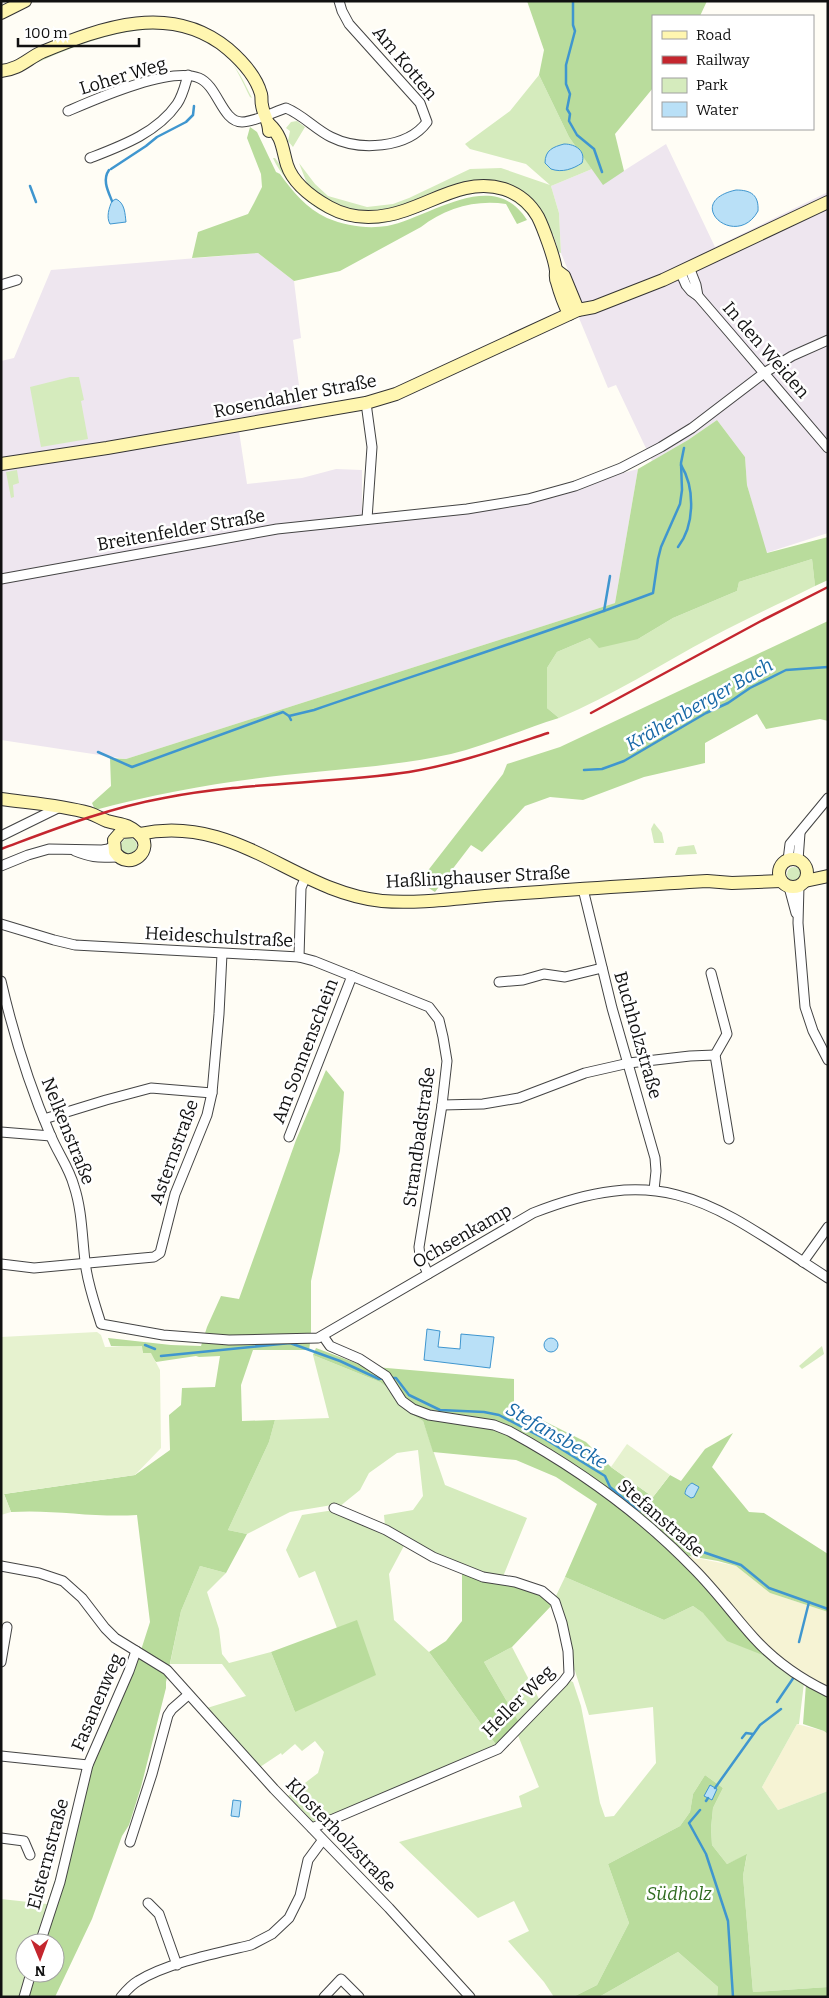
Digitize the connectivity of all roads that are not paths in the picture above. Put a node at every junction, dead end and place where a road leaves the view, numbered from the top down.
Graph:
1 (25, 1) edge
2 (339, 1) edge
3 (1, 13) edge
4 (32, 56) junction
5 (1, 62) edge
6 (1, 70) edge
7 (188, 75) junction
8 (68, 110) dead end
9 (265, 115) junction
10 (250, 121) joint
11 (90, 158) dead end
12 (828, 202) edge
13 (684, 269) junction
14 (17, 280) dead end
15 (1, 286) edge
16 (573, 312) junction
17 (828, 340) edge
18 (764, 373) junction
19 (366, 403) junction
20 (828, 448) edge
21 (1, 464) edge
22 (368, 519) junction
23 (1, 578) edge
24 (828, 798) edge
25 (1, 799) edge
26 (60, 808) junction
27 (109, 821) junction
28 (1, 836) edge
29 (139, 837) junction
30 (116, 846) junction
31 (793, 860) junction
32 (1, 866) edge
33 (828, 870) edge
34 (306, 876) junction
35 (828, 876) edge
36 (793, 879) junction
37 (583, 889) junction
38 (1, 924) edge
39 (222, 954) junction
40 (299, 957) junction
41 (602, 968) junction
42 (711, 973) dead end
43 (352, 976) junction
44 (1, 981) edge
45 (499, 982) dead end
46 (429, 1007) joint
47 (715, 1055) junction
48 (828, 1060) edge
49 (629, 1063) junction
50 (212, 1093) junction
51 (442, 1105) junction
52 (44, 1119) junction
53 (1, 1132) edge
54 (51, 1136) junction
55 (289, 1138) dead end
56 (729, 1139) dead end
57 (654, 1190) junction
58 (828, 1227) edge
59 (803, 1262) junction
60 (85, 1263) junction
61 (1, 1264) edge
62 (428, 1274) junction
63 (828, 1278) edge
64 (101, 1324) joint
65 (323, 1336) junction
66 (334, 1508) dead end
67 (1, 1566) edge
68 (7, 1627) dead end
69 (139, 1653) junction
70 (1, 1662) edge
71 (828, 1692) edge
72 (188, 1695) junction
73 (1, 1756) edge
74 (87, 1769) junction
75 (312, 1828) junction
76 (1, 1838) edge
77 (322, 1841) junction
78 (130, 1842) dead end
79 (30, 1855) dead end
80 (148, 1903) dead end
81 (43, 1933) edge
82 (177, 1965) junction
83 (28, 1983) edge
84 (24, 1997) edge
85 (121, 1997) edge
86 (324, 1997) edge
87 (359, 1997) edge
88 (470, 1997) edge

1 - 3 main road
2 - 9 street, Am Kotten
4 - 5 main road
4 - 6 main road
4 - 9 main road
7 - 8 street, Loher Weg
7 - 10 street, Loher Weg
7 - 11 street, Loher Weg
9 - 10 street, Am Kotten
9 - 16 main road
12 - 13 main road, Rosendahler Straße
13 - 16 main road, Rosendahler Straße
13 - 18 street, In den Weiden
14 - 15 street
16 - 19 main road, Rosendahler Straße
17 - 18 street, Breitenfelder Straße
18 - 20 street, In den Weiden
18 - 22 street, Breitenfelder Straße
19 - 21 main road, Rosendahler Straße
19 - 22 street
22 - 23 street, Breitenfelder Straße
24 - 31 street
25 - 26 main road
26 - 27 main road
26 - 28 street
27 - 29 main road
27 - 30 main road
29 - 30 main road
29 - 30 main road
29 - 34 main road, Haßlinghauser Straße
30 - 32 street
31 - 36 main road
31 - 36 main road
33 - 36 main road, Haßlinghauser Straße
34 - 37 main road, Haßlinghauser Straße
34 - 40 street
35 - 36 main road, Haßlinghauser Straße
36 - 37 main road, Haßlinghauser Straße
36 - 48 street
37 - 41 street, Buchholzstraße
38 - 39 street, Heideschulstraße
39 - 40 street, Heideschulstraße
39 - 50 street, Asternstraße
40 - 43 street, Heideschulstraße
41 - 45 street
41 - 49 street, Buchholzstraße
42 - 47 street
43 - 46 street, Heideschulstraße
43 - 55 street, Am Sonnenschein
44 - 52 street, Nelkenstraße
46 - 51 street, Strandbadstraße
47 - 49 street
47 - 56 street
49 - 51 street
49 - 57 street, Buchholzstraße
50 - 52 street
50 - 60 street, Asternstraße
51 - 62 street, Strandbadstraße
52 - 54 street, Nelkenstraße
53 - 54 street
54 - 60 street, Nelkenstraße
57 - 59 street, Ochsenkamp
57 - 62 street, Ochsenkamp
58 - 59 street
59 - 63 street, Ochsenkamp
60 - 61 street, Asternstraße
60 - 64 street, Nelkenstraße
62 - 65 street, Ochsenkamp
64 - 65 street, Ochsenkamp
65 - 71 street, Stefanstraße
66 - 75 street, Heller Weg
67 - 69 street, Klosterholzstraße
68 - 70 street
69 - 72 street, Klosterholzstraße
69 - 74 street, Fasanenweg
72 - 75 street, Klosterholzstraße
72 - 78 street
73 - 74 street, Fasanenweg
74 - 81 street, Elsternstraße
75 - 77 street, Klosterholzstraße
76 - 79 street
77 - 82 street
77 - 88 street, Klosterholzstraße
80 - 82 street
82 - 85 street
83 - 84 street
86 - 87 street

